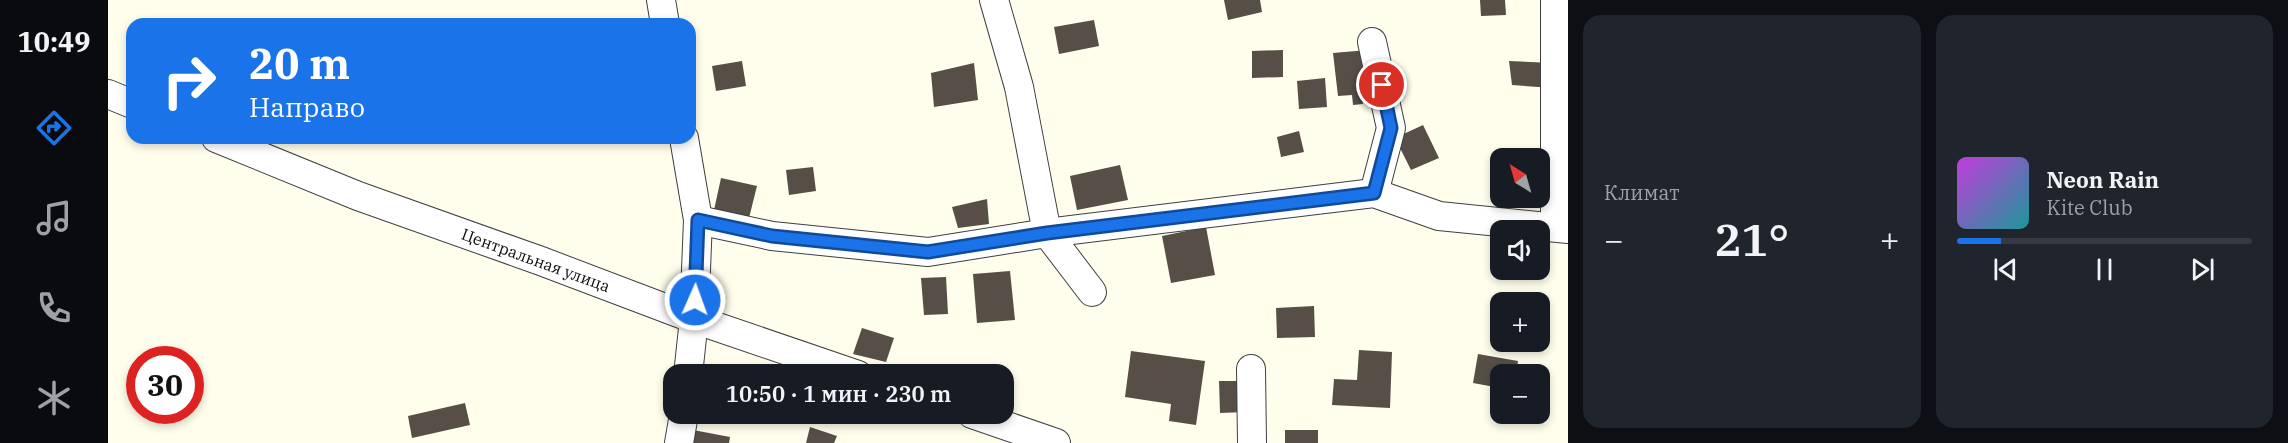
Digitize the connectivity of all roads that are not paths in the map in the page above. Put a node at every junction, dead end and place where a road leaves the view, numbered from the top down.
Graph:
1 (661, 0) edge
2 (994, 0) edge
3 (1555, 0) edge
4 (664, 18) edge
5 (1372, 42) dead end
6 (108, 94) edge
7 (126, 102) edge
8 (231, 144) edge
9 (685, 144) edge
10 (1374, 193) junction
11 (698, 220) junction
12 (1562, 228) edge
13 (1047, 233) junction
14 (1092, 292) dead end
15 (694, 320) junction
16 (689, 364) edge
17 (825, 364) edge
18 (1251, 369) dead end
19 (682, 424) edge
20 (1001, 424) edge
21 (679, 443) edge
22 (1056, 443) edge
23 (1252, 443) edge

1 - 4 street
2 - 13 street
3 - 12 street
5 - 10 street
6 - 7 street
8 - 15 street, Центральная улица
9 - 11 street
10 - 12 street
10 - 13 street
11 - 13 street
11 - 15 street
13 - 14 street
15 - 16 street
15 - 17 street, Центральная улица
18 - 23 street
19 - 21 street
20 - 22 street

